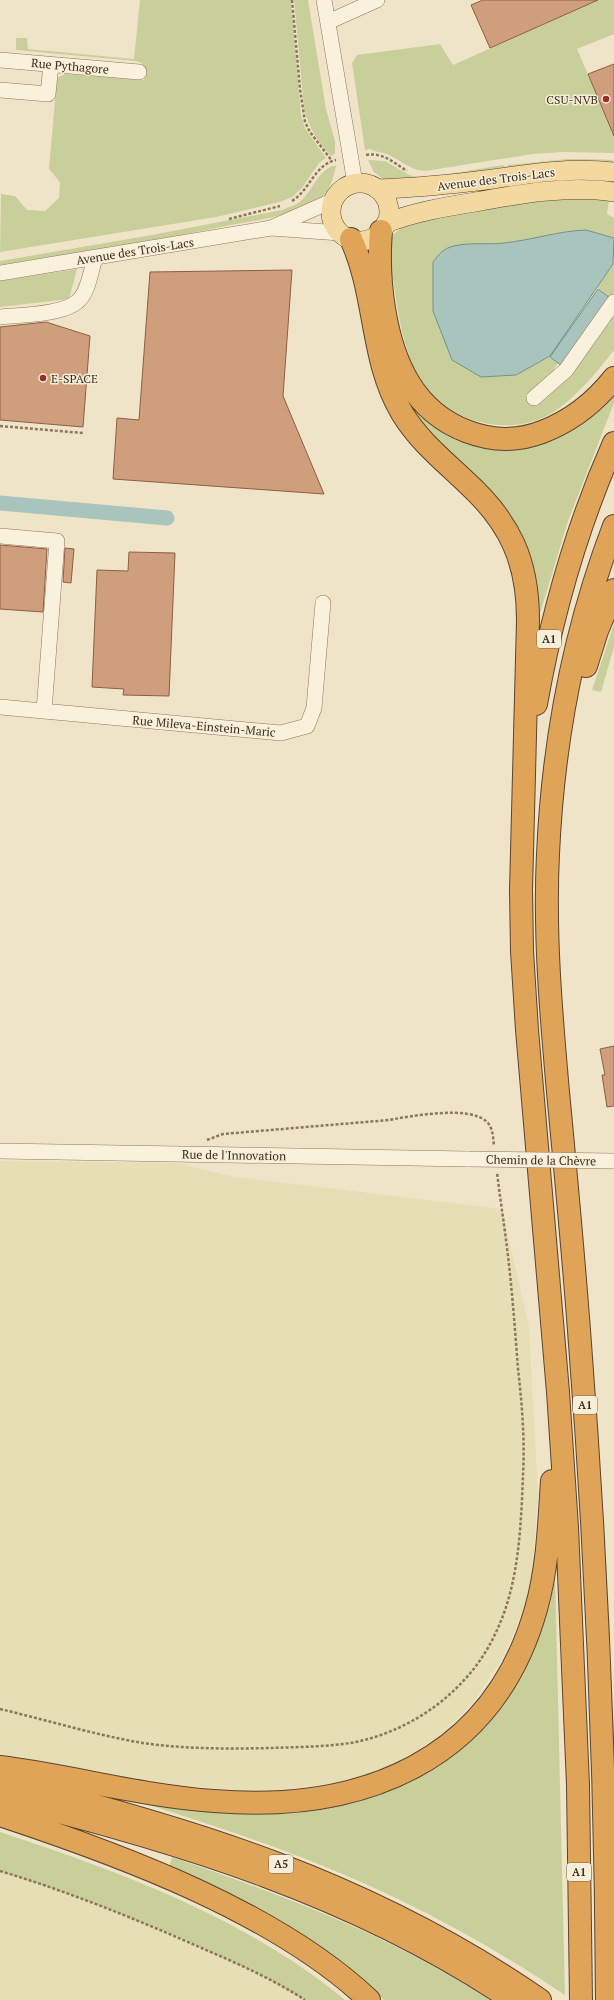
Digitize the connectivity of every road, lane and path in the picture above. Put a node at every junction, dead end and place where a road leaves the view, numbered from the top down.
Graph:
1 (292, 0) edge
2 (324, 0) edge
3 (377, 0) edge
4 (328, 22) junction
5 (0, 60) edge
6 (51, 64) junction
7 (139, 72) dead end
8 (0, 90) edge
9 (614, 172) edge
10 (355, 183) junction
11 (377, 189) junction
12 (614, 192) edge
13 (334, 200) junction
14 (289, 203) dead end
15 (284, 205) dead end
16 (224, 220) dead end
17 (384, 227) junction
18 (271, 228) junction
19 (346, 236) junction
20 (95, 258) junction
21 (0, 273) edge
22 (614, 302) edge
23 (0, 317) edge
24 (614, 378) edge
25 (534, 398) dead end
26 (0, 426) edge
27 (83, 433) dead end
28 (614, 443) edge
29 (614, 526) edge
30 (0, 536) edge
31 (614, 590) edge
32 (324, 603) dead end
33 (0, 707) edge
34 (44, 711) junction
35 (550, 811) junction
36 (522, 844) junction
37 (495, 1149) dead end
38 (0, 1151) edge
39 (194, 1155) junction
40 (468, 1159) joint
41 (614, 1161) edge
42 (497, 1170) dead end
43 (558, 1392) junction
44 (0, 1709) edge
45 (0, 1767) edge
46 (0, 1781) edge
47 (0, 1797) edge
48 (0, 1816) edge
49 (0, 1871) edge
50 (305, 2000) edge
51 (369, 2000) edge
52 (512, 2000) edge
53 (540, 2000) edge
54 (581, 2000) edge
55 (607, 2000) edge

1 - 14 path
2 - 4 street
3 - 4 street
4 - 10 street
5 - 6 street, Rue Pythagore
6 - 7 street, Rue Pythagore
6 - 8 street
9 - 11 main road, Avenue des Trois-Lacs
10 - 11 main road, Avenue des Trois-Lacs
10 - 13 main road, Avenue des Trois-Lacs
11 - 17 main road
12 - 17 main road, Avenue des Trois-Lacs
13 - 18 street, Avenue des Trois-Lacs
13 - 19 main road
15 - 16 path
17 - 19 main road, Avenue des Trois-Lacs
17 - 24 highway
18 - 19 street, Avenue des Trois-Lacs
18 - 20 street, Avenue des Trois-Lacs
19 - 36 highway
20 - 21 street, Avenue des Trois-Lacs
20 - 23 street
22 - 25 street
26 - 27 path
28 - 36 highway, A1
29 - 35 highway, A1
30 - 34 street
31 - 35 highway
32 - 34 street, Rue Mileva-Einstein-Maric
33 - 34 street, Rue Mileva-Einstein-Maric
35 - 55 highway, A1
36 - 43 highway, A1
37 - 39 path
38 - 39 street, Rue de l'Innovation
39 - 40 street, Rue de l'Innovation
40 - 41 street, Chemin de la Chèvre, bridge
42 - 44 path
43 - 45 highway
43 - 54 highway, A1
46 - 53 highway, A5
47 - 52 highway
48 - 51 highway
49 - 50 path

